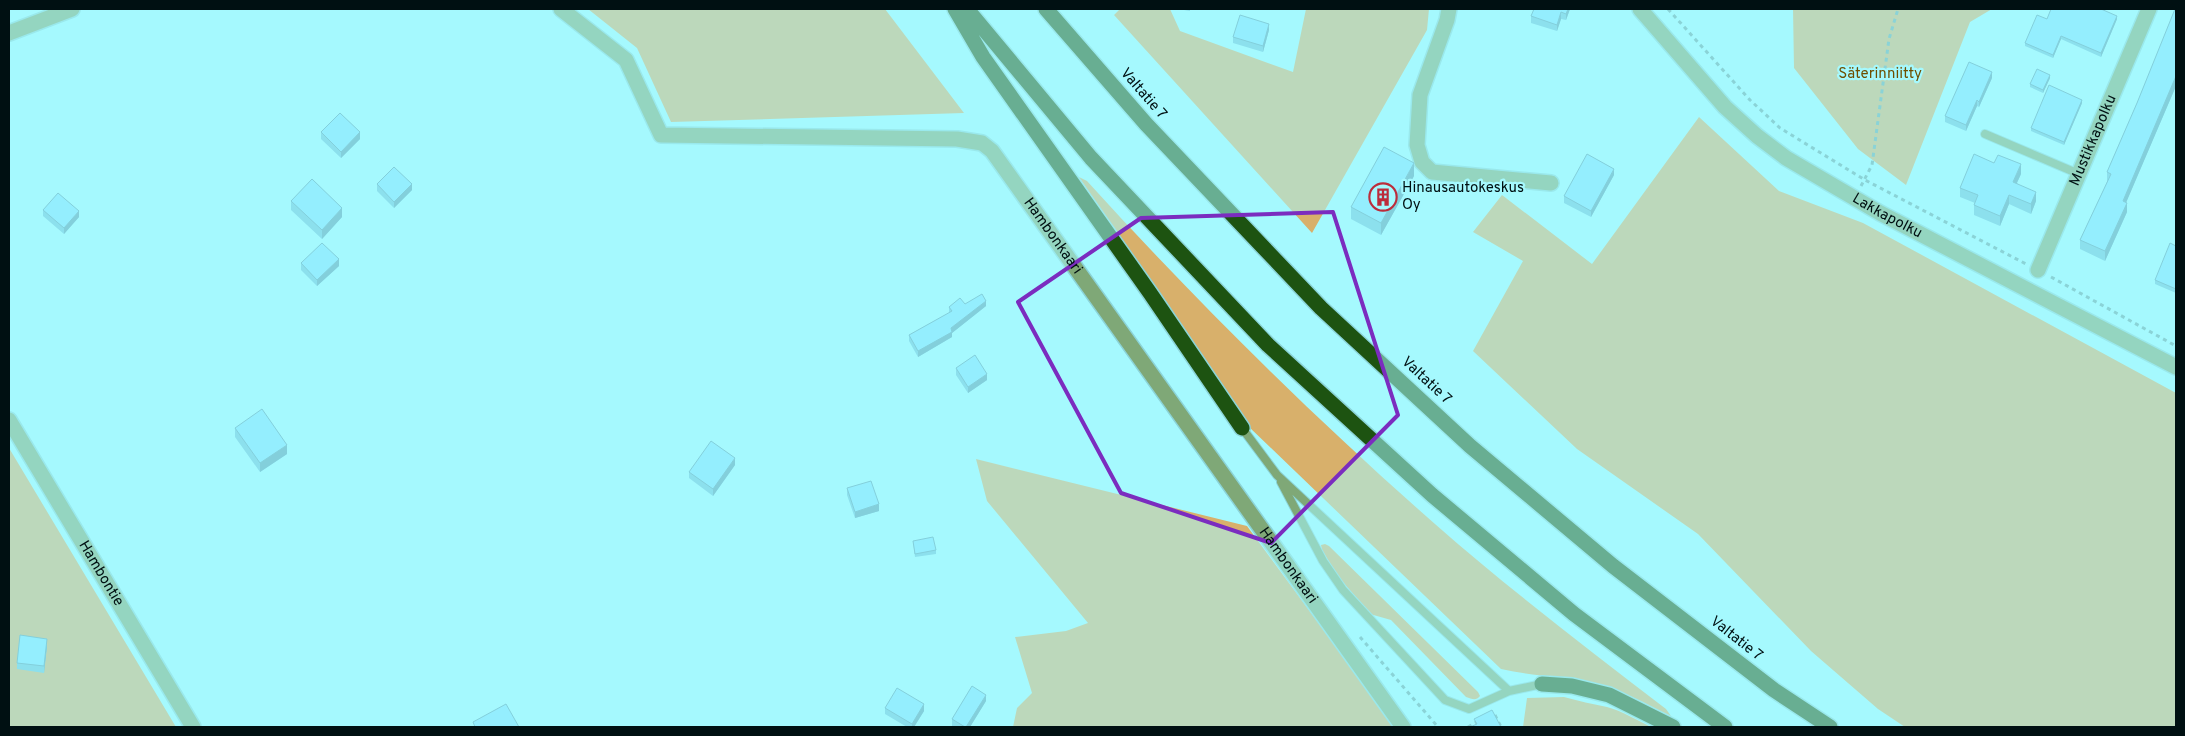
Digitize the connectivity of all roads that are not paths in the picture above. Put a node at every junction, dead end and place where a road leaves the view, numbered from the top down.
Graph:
1 (72, 9) edge
2 (561, 9) edge
3 (955, 9) edge
4 (967, 9) edge
5 (1046, 9) edge
6 (1449, 9) edge
7 (1640, 9) edge
8 (2149, 9) edge
9 (9, 33) edge
10 (1986, 134) dead end
11 (2079, 174) junction
12 (1551, 183) dead end
13 (2038, 270) road end
14 (2176, 367) edge
15 (9, 420) edge
16 (1242, 428) joint
17 (1277, 476) junction
18 (1542, 684) joint
19 (1509, 691) junction
20 (193, 727) edge
21 (1403, 727) edge
22 (1673, 727) edge
23 (1725, 727) edge
24 (1830, 727) edge

1 - 9 street
2 - 21 street, Hambonkaari
3 - 16 highway
4 - 23 highway
5 - 24 highway, Valtatie 7
6 - 12 street
7 - 14 street, Lakkapolku
8 - 11 street, Mustikkapolku
10 - 11 lane
11 - 13 street, Mustikkapolku
15 - 20 street, Hambontie
16 - 17 lane
17 - 19 lane
17 - 19 lane
18 - 19 lane
18 - 22 highway

